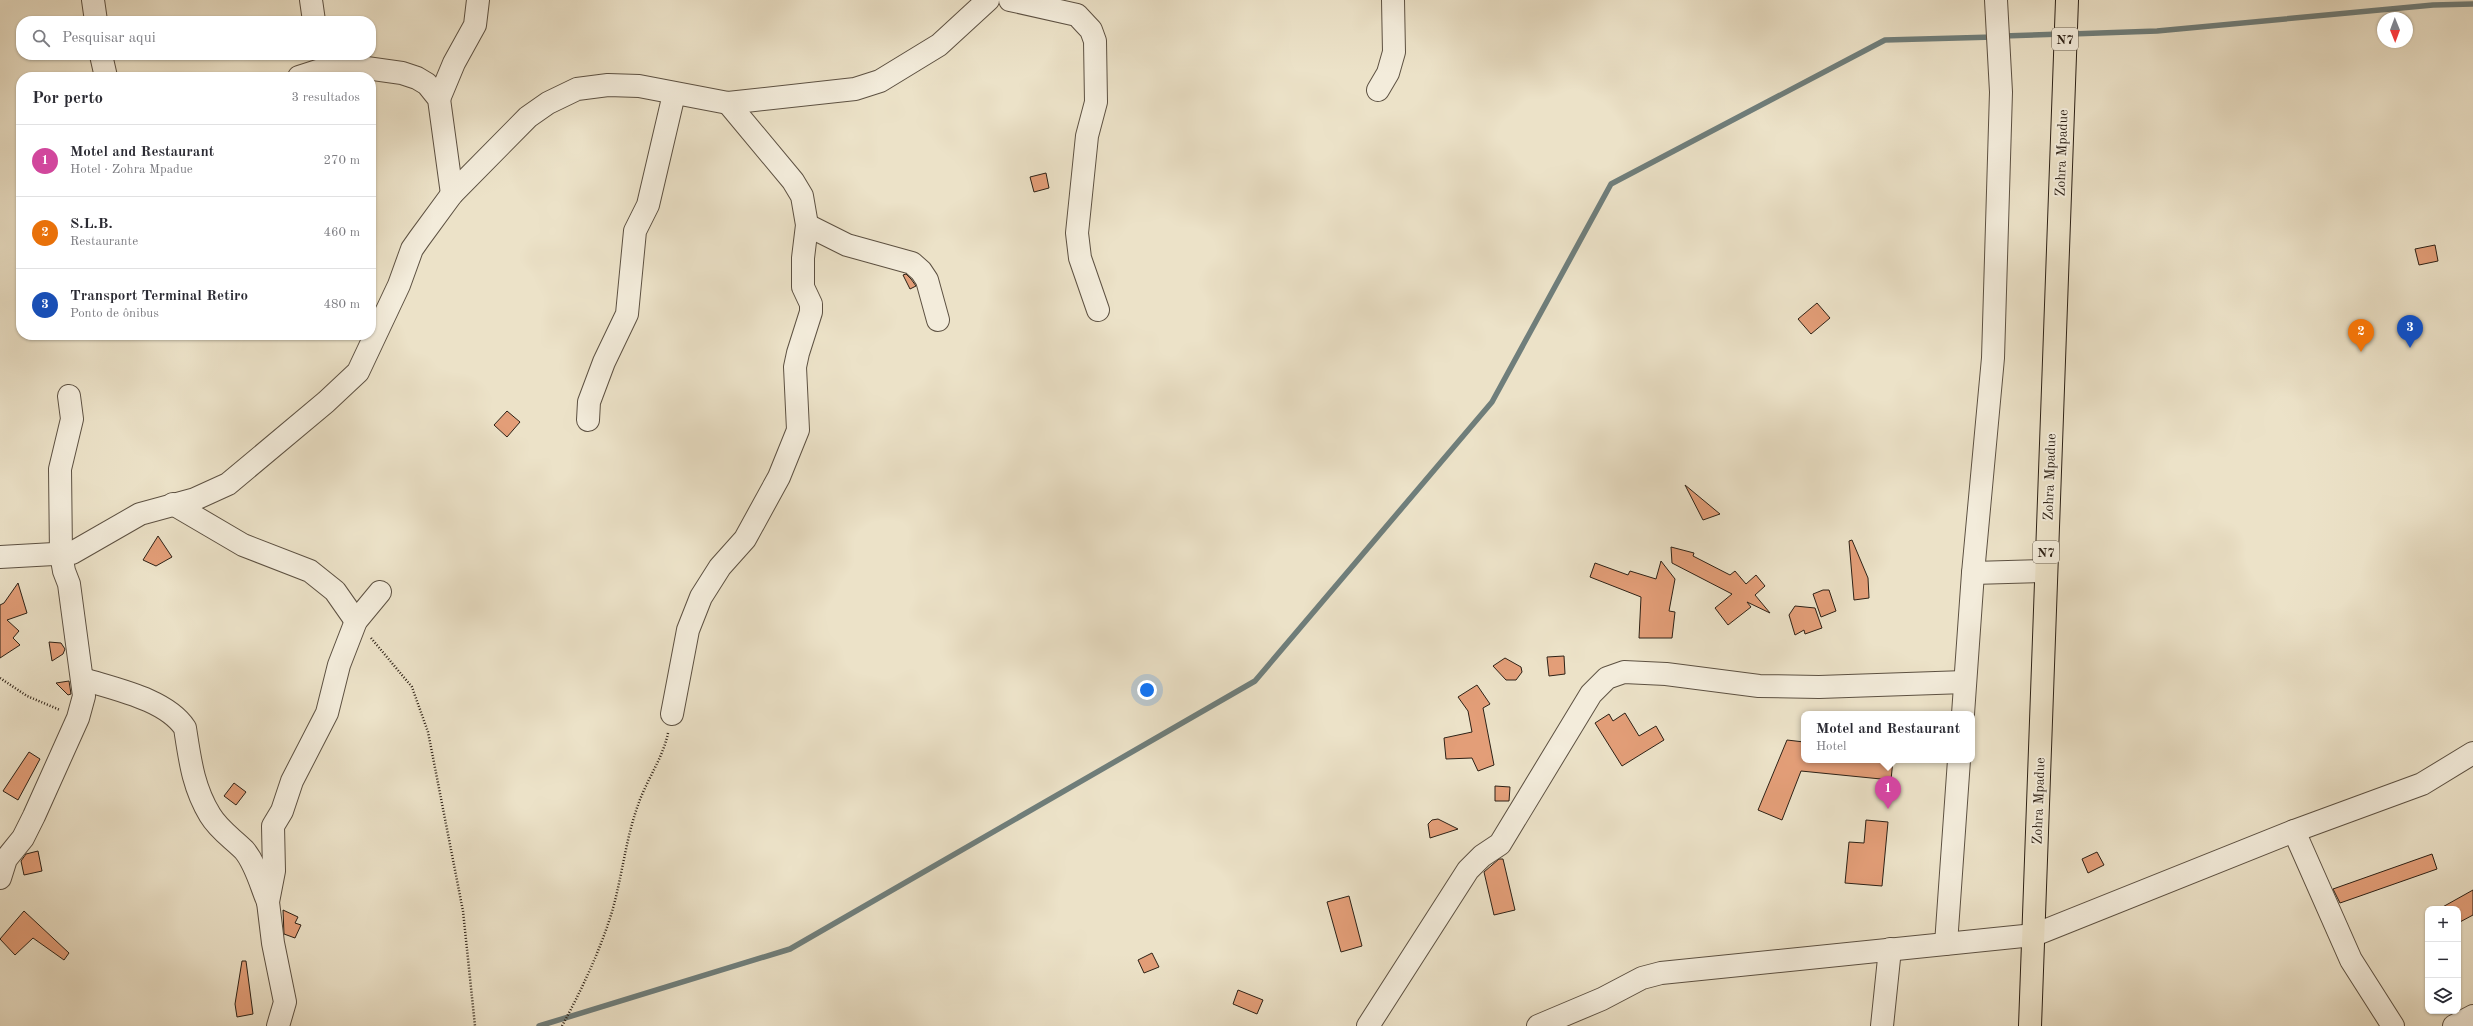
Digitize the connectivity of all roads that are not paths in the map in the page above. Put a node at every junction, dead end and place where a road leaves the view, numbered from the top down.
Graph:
1 (93, 0) edge
2 (311, 0) edge
3 (478, 0) edge
4 (988, 0) edge
5 (1010, 0) edge
6 (1393, 0) edge
7 (1996, 0) edge
8 (2067, 0) edge
9 (95, 16) edge
10 (313, 16) edge
11 (102, 60) edge
12 (350, 61) edge
13 (105, 72) edge
14 (314, 72) edge
15 (1378, 90) dead end
16 (674, 94) junction
17 (439, 99) junction
18 (728, 103) junction
19 (452, 194) junction
20 (807, 224) junction
21 (1098, 310) dead end
22 (938, 320) dead end
23 (376, 334) edge
24 (373, 340) edge
25 (69, 396) dead end
26 (588, 420) dead end
27 (173, 504) junction
28 (61, 554) junction
29 (0, 557) edge
30 (2045, 571) junction
31 (1973, 573) junction
32 (380, 592) dead end
33 (356, 621) junction
34 (83, 679) junction
35 (1965, 682) junction
36 (1963, 711) edge
37 (672, 714) road end
38 (2473, 753) edge
39 (1959, 763) edge
40 (2294, 830) junction
41 (0, 878) edge
42 (268, 902) junction
43 (2034, 936) junction
44 (1946, 944) junction
45 (1890, 949) junction
46 (2473, 1016) edge
47 (278, 1026) edge
48 (1368, 1026) edge
49 (1538, 1026) edge
50 (1882, 1026) edge
51 (2030, 1026) edge
52 (2393, 1026) edge
53 (2454, 1026) edge

1 - 9 street
2 - 10 street
3 - 17 street
4 - 18 street
5 - 21 street
6 - 15 street
7 - 31 street
8 - 30 highway, Zohra Mpadue / N7
11 - 13 street
12 - 14 street
12 - 17 street
16 - 18 street
16 - 19 street
16 - 26 street
17 - 19 street
18 - 20 street
19 - 23 street
20 - 22 street
20 - 37 street
24 - 27 street
25 - 28 street
27 - 28 street
27 - 33 street
28 - 29 street
28 - 34 street
30 - 31 street
30 - 43 highway, Zohra Mpadue / N7
31 - 35 street
32 - 33 street
33 - 42 street
34 - 41 street
34 - 42 street
35 - 36 street
35 - 48 street
38 - 40 street
39 - 44 street
40 - 43 street
40 - 52 street
42 - 47 street
43 - 44 street
43 - 51 highway, Zohra Mpadue / N7
44 - 45 street
45 - 49 street
45 - 50 street
46 - 53 street

